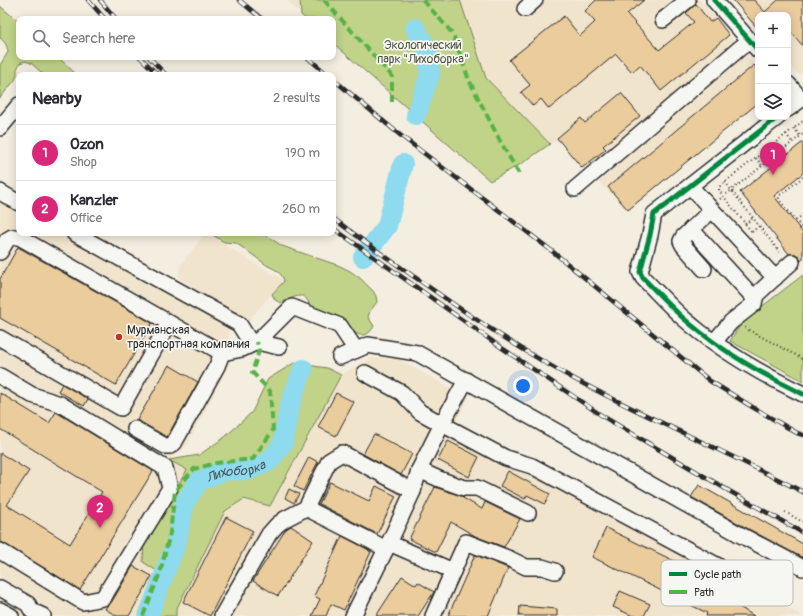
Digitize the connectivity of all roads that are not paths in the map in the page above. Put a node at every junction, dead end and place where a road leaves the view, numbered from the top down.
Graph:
1 (688, 0) edge
2 (714, 0) edge
3 (663, 20) dead end
4 (754, 45) edge
5 (791, 87) edge
6 (802, 98) edge
7 (791, 107) edge
8 (16, 109) edge
9 (774, 120) edge
10 (0, 128) edge
11 (690, 186) junction
12 (575, 189) dead end
13 (0, 192) edge
14 (16, 201) edge
15 (711, 209) junction
16 (691, 229) junction
17 (79, 236) edge
18 (0, 252) edge
19 (790, 263) road end
20 (704, 269) dead end
21 (774, 278) junction
22 (754, 297) junction
23 (169, 323) junction
24 (0, 338) edge
25 (257, 342) junction
26 (714, 342) junction
27 (279, 347) dead end
28 (356, 350) junction
29 (222, 353) junction
30 (340, 357) dead end
31 (365, 373) dead end
32 (0, 376) edge
33 (466, 380) junction
34 (803, 394) edge
35 (442, 424) junction
36 (135, 429) dead end
37 (419, 470) junction
38 (413, 491) junction
39 (306, 508) junction
40 (528, 513) dead end
41 (388, 546) junction
42 (0, 552) edge
43 (707, 560) edge
44 (788, 560) edge
45 (793, 563) edge
46 (803, 568) edge
47 (453, 571) junction
48 (555, 571) dead end
49 (0, 588) edge
50 (0, 610) edge
51 (11, 616) edge
52 (43, 616) edge
53 (222, 616) edge
54 (353, 616) edge
55 (433, 616) edge

1 - 3 street
2 - 4 street
4 - 12 street
5 - 6 street
6 - 7 street
8 - 10 street
9 - 11 street
11 - 15 street
11 - 26 street
13 - 14 street
15 - 16 street
15 - 21 street
16 - 20 street
16 - 22 street
17 - 25 street
18 - 23 street
19 - 21 street
21 - 22 street
22 - 26 street
23 - 24 street
23 - 29 street
25 - 27 street
25 - 28 street
25 - 29 street
26 - 34 street
28 - 30 street
28 - 33 street
29 - 36 street
31 - 35 street
32 - 42 street
33 - 35 street
33 - 44 street
35 - 37 street
35 - 43 street
37 - 38 street
37 - 40 street
38 - 39 street
38 - 41 street
39 - 41 street
39 - 53 street
41 - 47 street
41 - 54 street
45 - 46 street
47 - 48 street
47 - 55 street
49 - 52 street
50 - 51 street

